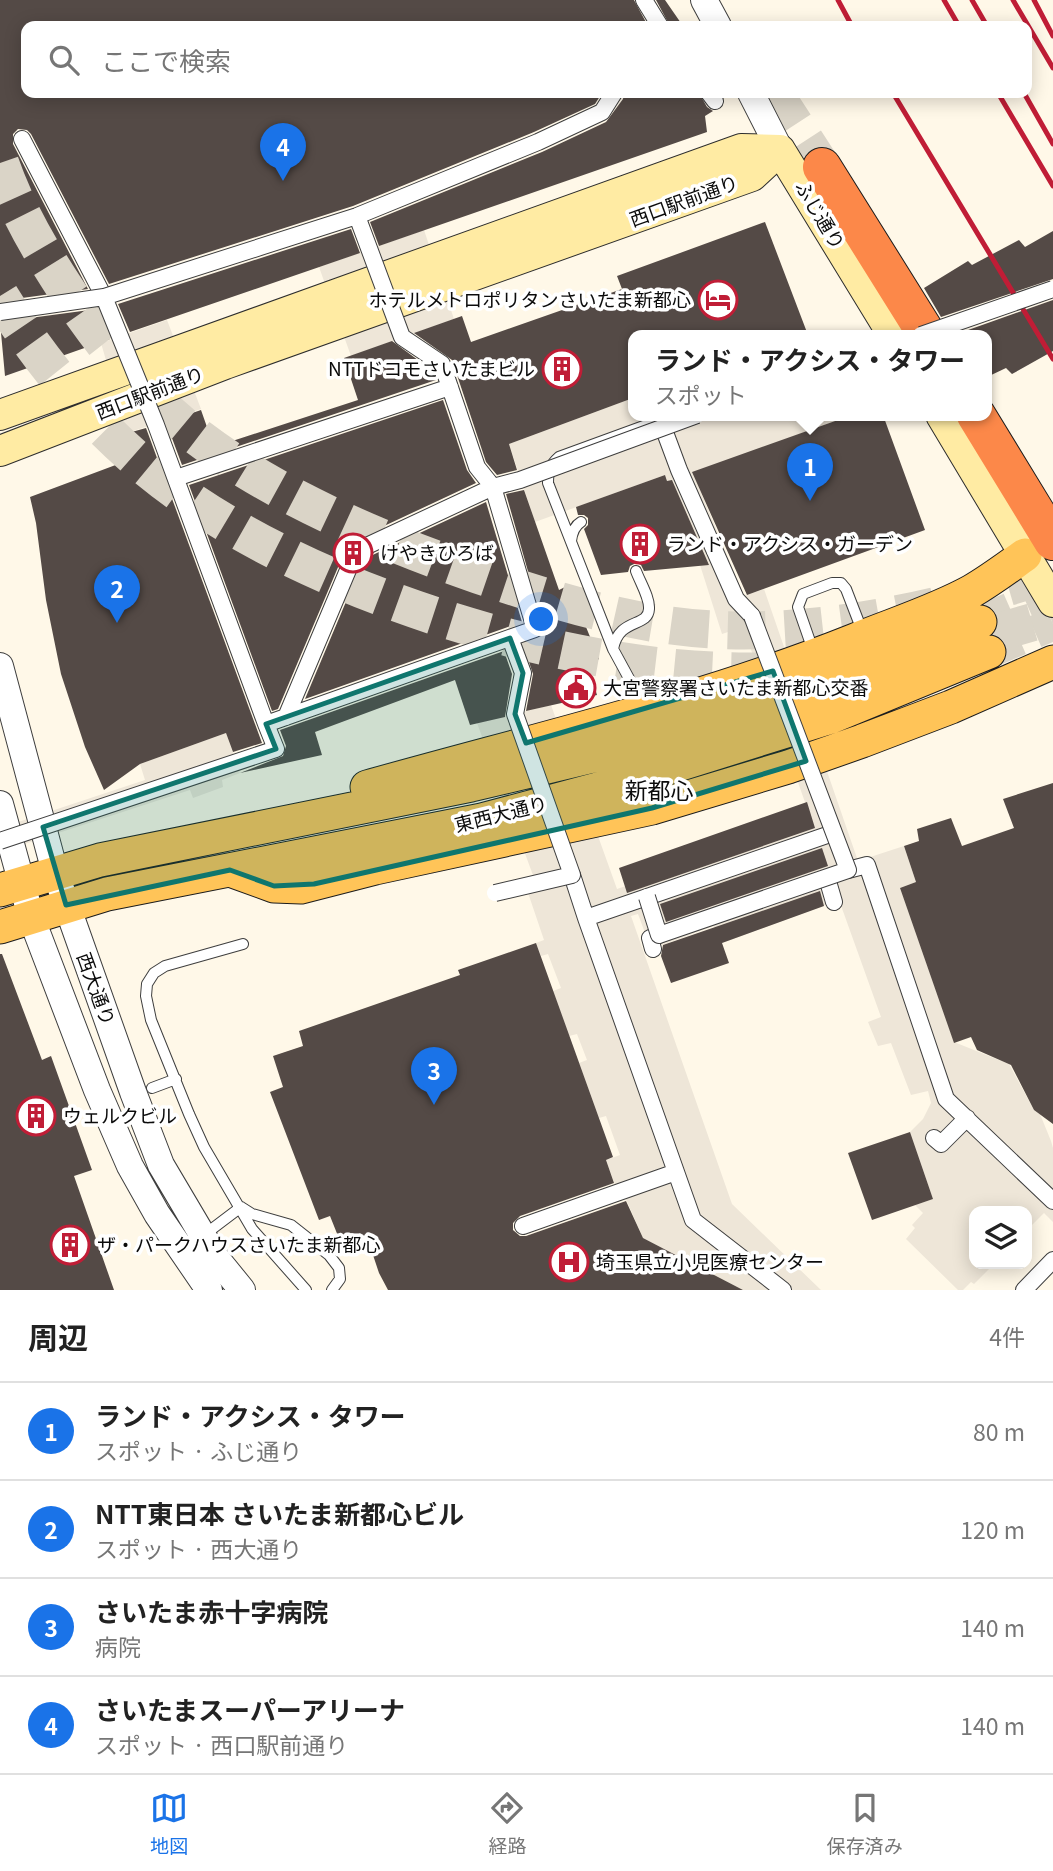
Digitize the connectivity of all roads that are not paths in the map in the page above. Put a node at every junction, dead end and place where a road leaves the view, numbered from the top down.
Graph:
1 (644, 0) edge
2 (704, 0) edge
3 (654, 21) edge
4 (715, 21) edge
5 (611, 98) edge
6 (754, 98) edge
7 (22, 139) dead end
8 (780, 149) junction
9 (822, 167) tunnel mouth
10 (357, 216) junction
11 (1053, 289) edge
12 (104, 297) junction
13 (0, 312) edge
14 (890, 330) edge
15 (924, 330) edge
16 (935, 330) edge
17 (450, 387) junction
18 (0, 415) edge
19 (668, 421) edge
20 (945, 421) edge
21 (979, 421) edge
22 (0, 451) edge
23 (176, 478) junction
24 (493, 487) junction
25 (581, 522) dead end
26 (571, 544) junction
27 (1039, 548) edge
28 (636, 571) dead end
29 (1053, 602) edge
30 (864, 636) junction
31 (510, 638) junction
32 (613, 649) junction
33 (815, 656) junction
34 (1053, 662) edge
35 (0, 666) edge
36 (645, 709) junction
37 (286, 717) junction
38 (266, 724) junction
39 (0, 804) edge
40 (251, 830) junction
41 (833, 833) junction
42 (0, 841) edge
43 (230, 870) junction
44 (848, 870) junction
45 (55, 872) junction
46 (572, 875) junction
47 (827, 878) junction
48 (10, 886) edge
49 (495, 893) dead end
50 (647, 897) junction
51 (835, 902) dead end
52 (66, 905) junction
53 (586, 918) junction
54 (15, 922) edge
55 (243, 944) dead end
56 (176, 1079) junction
57 (152, 1088) dead end
58 (967, 1118) junction
59 (934, 1138) dead end
60 (676, 1172) junction
61 (1053, 1200) edge
62 (241, 1207) junction
63 (523, 1226) dead end
64 (203, 1236) junction
65 (1053, 1260) edge
66 (209, 1290) edge
67 (242, 1290) edge
68 (306, 1290) edge
69 (332, 1290) edge
70 (783, 1290) edge
71 (1024, 1290) edge

1 - 3 street
2 - 4 street
5 - 10 street, bridge
6 - 8 street, ふじ通り
7 - 12 street
8 - 14 main road, ふじ通り
8 - 18 main road, 西口駅前通り
8 - 22 main road, 西口駅前通り
9 - 15 highway
10 - 12 street, bridge
10 - 17 street, bridge
11 - 16 street, bridge
12 - 13 street, bridge
12 - 23 street, bridge
17 - 23 street, bridge
17 - 24 street, bridge
19 - 24 street, bridge
19 - 26 lane
19 - 41 street, bridge
20 - 27 main road
21 - 27 highway
23 - 38 street, bridge
24 - 31 street, bridge
24 - 37 street, bridge
25 - 26 lane
26 - 32 lane
27 - 29 main road
27 - 30 main road
28 - 32 lane
30 - 33 main road
30 - 33 lane
31 - 37 street, bridge
31 - 46 street, bridge
32 - 36 lane
33 - 36 main road
34 - 43 main road
35 - 45 street, 西大通り
36 - 40 main road
37 - 38 street, bridge
38 - 42 street, bridge
39 - 48 street, 西大通り
40 - 43 main road, 東西大通り
40 - 45 main road, 東西大通り
41 - 44 street, bridge
41 - 50 street
43 - 52 main road, 東西大通り
44 - 47 street, bridge
44 - 58 street
45 - 48 main road, 東西大通り
45 - 52 street, 西大通り
46 - 49 street, bridge
46 - 53 street
47 - 50 street, bridge
47 - 51 street
48 - 54 street, 西大通り
50 - 53 street
52 - 54 main road, 東西大通り
52 - 64 street, 西大通り
53 - 60 street
54 - 66 street, 西大通り
55 - 56 lane
56 - 57 lane
56 - 62 lane
58 - 59 street
58 - 61 street
60 - 63 street
60 - 70 street
62 - 64 lane
62 - 68 lane
62 - 69 lane
64 - 67 street, 西大通り
65 - 71 street

